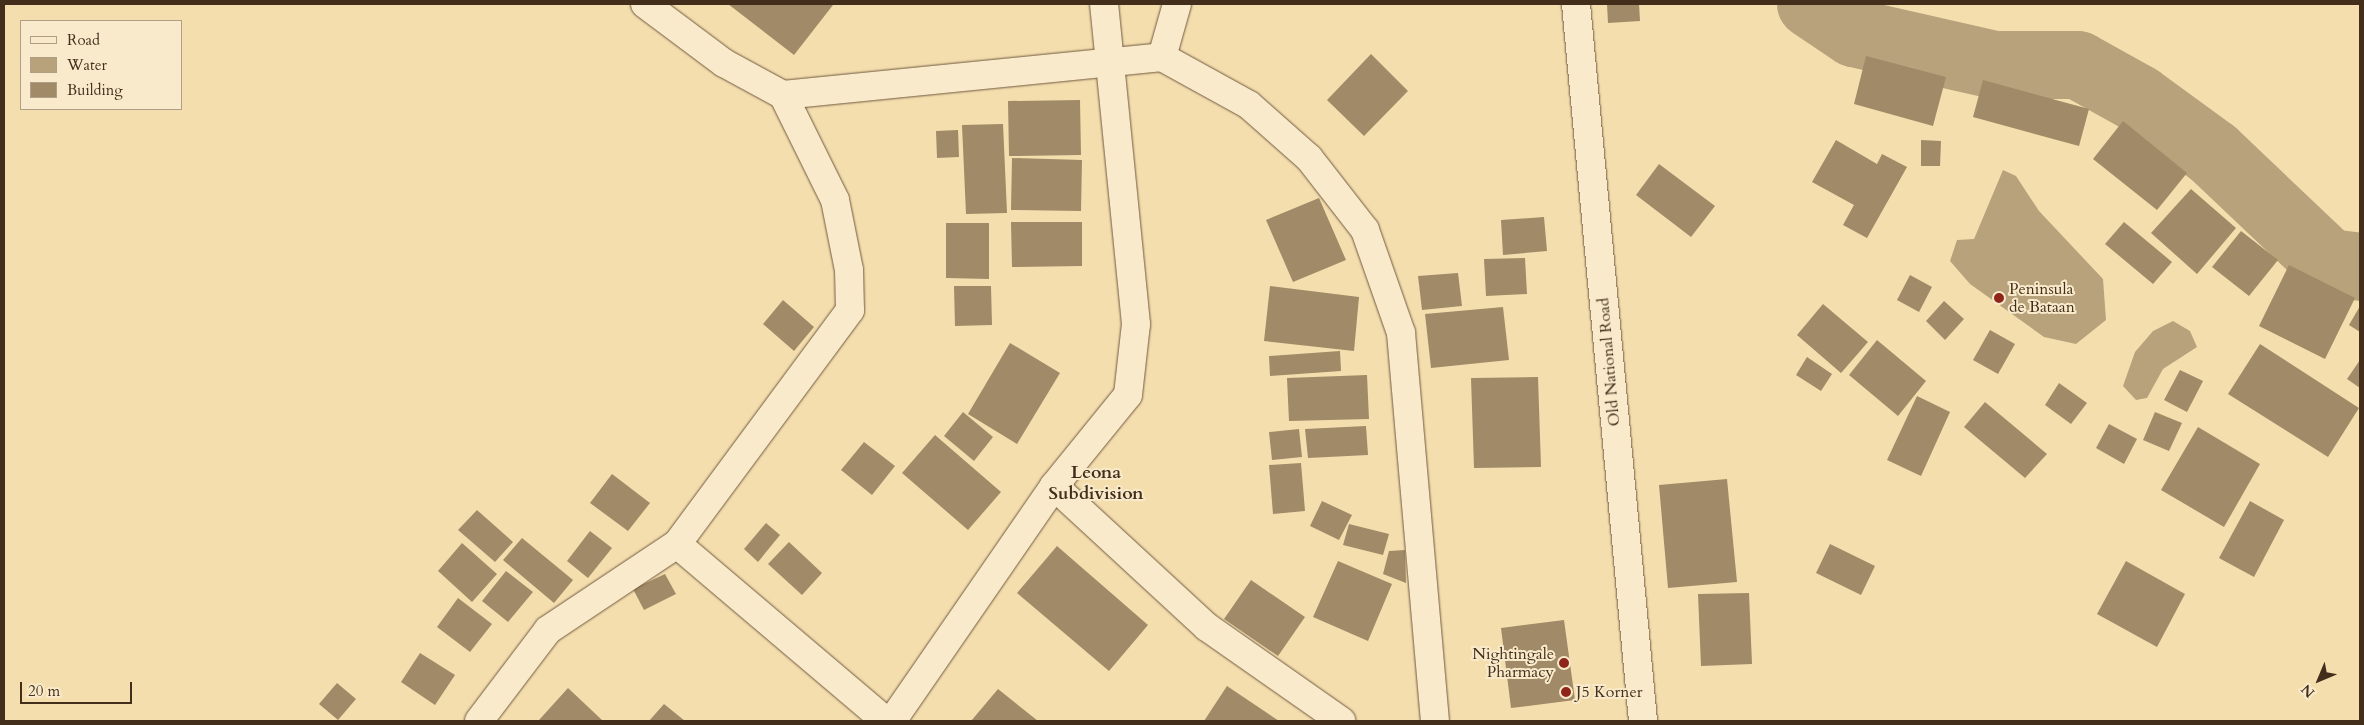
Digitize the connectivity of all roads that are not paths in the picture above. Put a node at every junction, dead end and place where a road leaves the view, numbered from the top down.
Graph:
1 (1104, 4) edge
2 (1177, 4) edge
3 (1576, 4) edge
4 (662, 9) edge
5 (1162, 56) junction
6 (1112, 63) junction
7 (783, 95) junction
8 (1054, 486) junction
9 (678, 544) junction
10 (479, 721) edge
11 (886, 721) edge
12 (892, 721) edge
13 (1341, 721) edge
14 (1435, 721) edge
15 (1643, 721) edge

1 - 6 street
2 - 5 street
3 - 15 street, Old National Road
4 - 7 street
5 - 6 street
5 - 14 street
6 - 7 street
6 - 8 street
7 - 9 street
8 - 12 street
8 - 13 street
9 - 10 street
9 - 11 street

